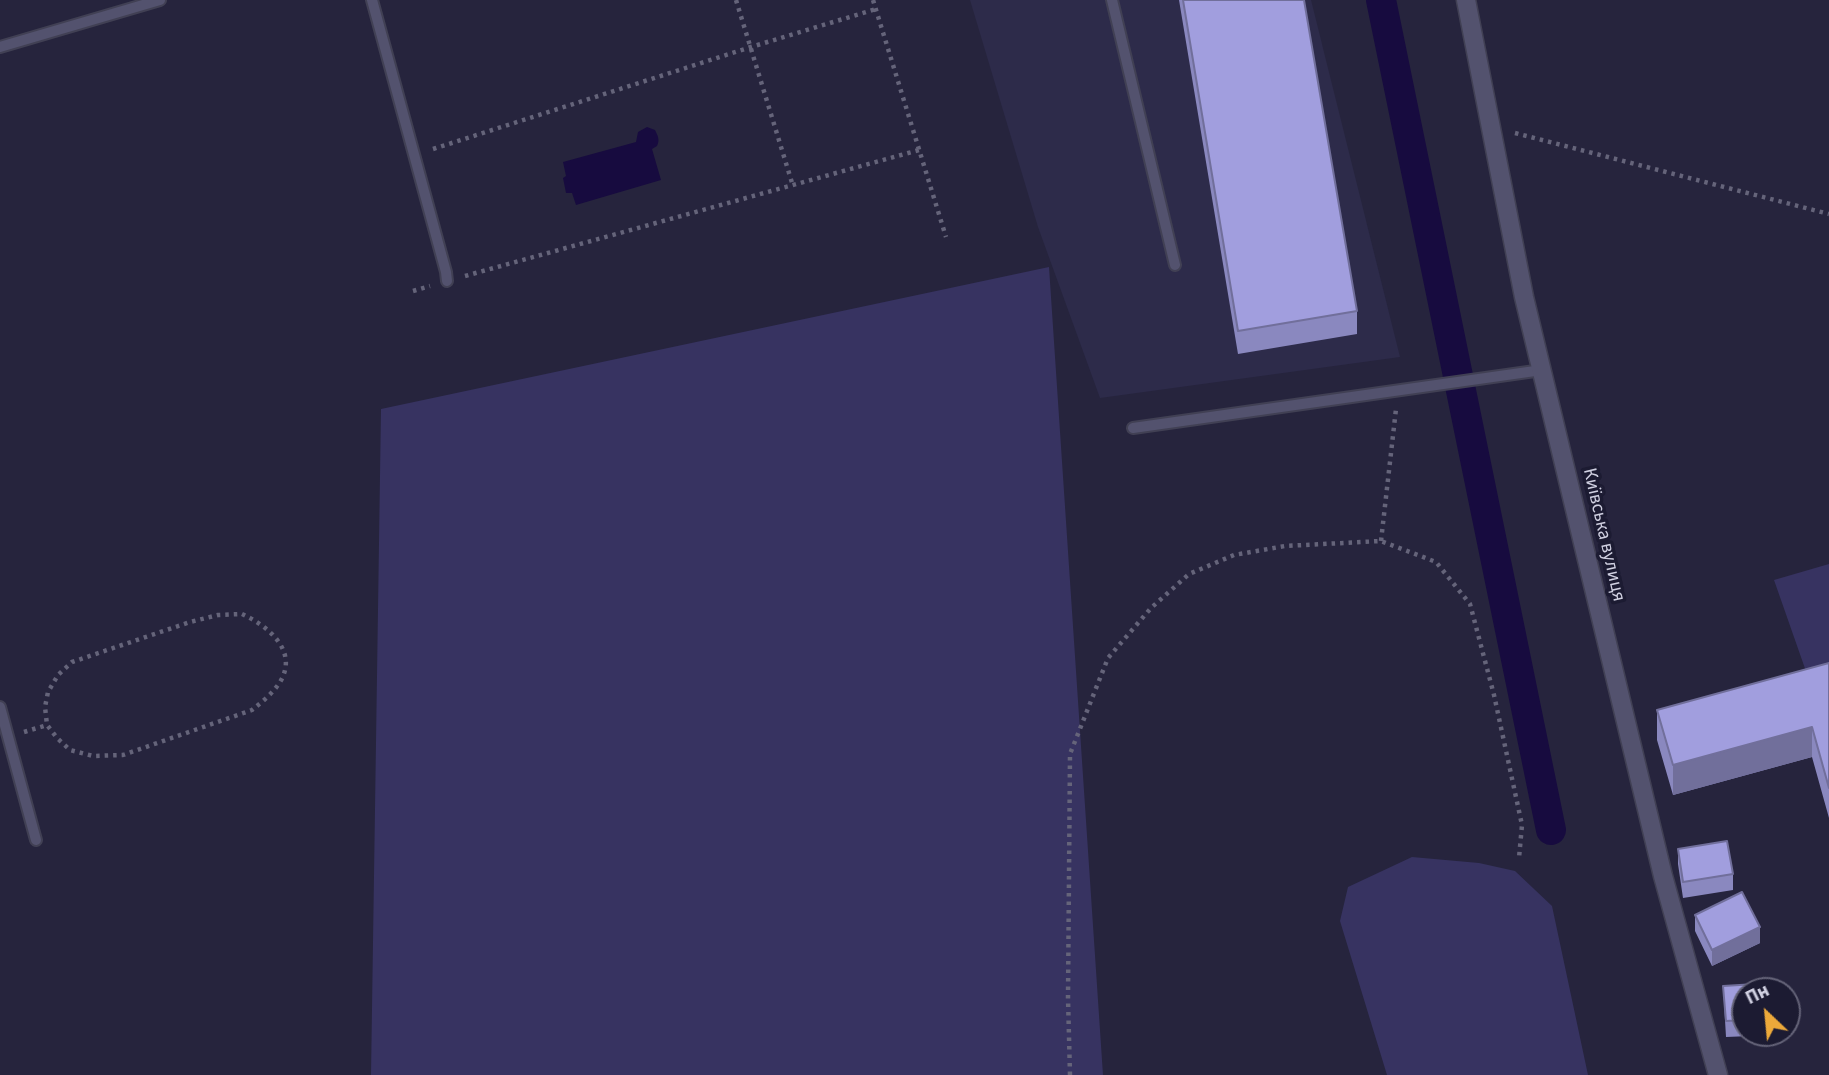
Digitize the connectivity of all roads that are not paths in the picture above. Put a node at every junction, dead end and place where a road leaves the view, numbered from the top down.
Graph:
1 (160, 0) edge
2 (372, 0) edge
3 (1112, 0) edge
4 (1466, 0) edge
5 (0, 47) edge
6 (1175, 265) dead end
7 (447, 281) road end
8 (1542, 370) junction
9 (1133, 428) dead end
10 (0, 707) edge
11 (36, 840) dead end
12 (1718, 1075) edge

1 - 5 lane
2 - 7 lane
3 - 6 lane
4 - 8 street, Київська вулиця
8 - 9 lane
8 - 12 street, Київська вулиця
10 - 11 lane

